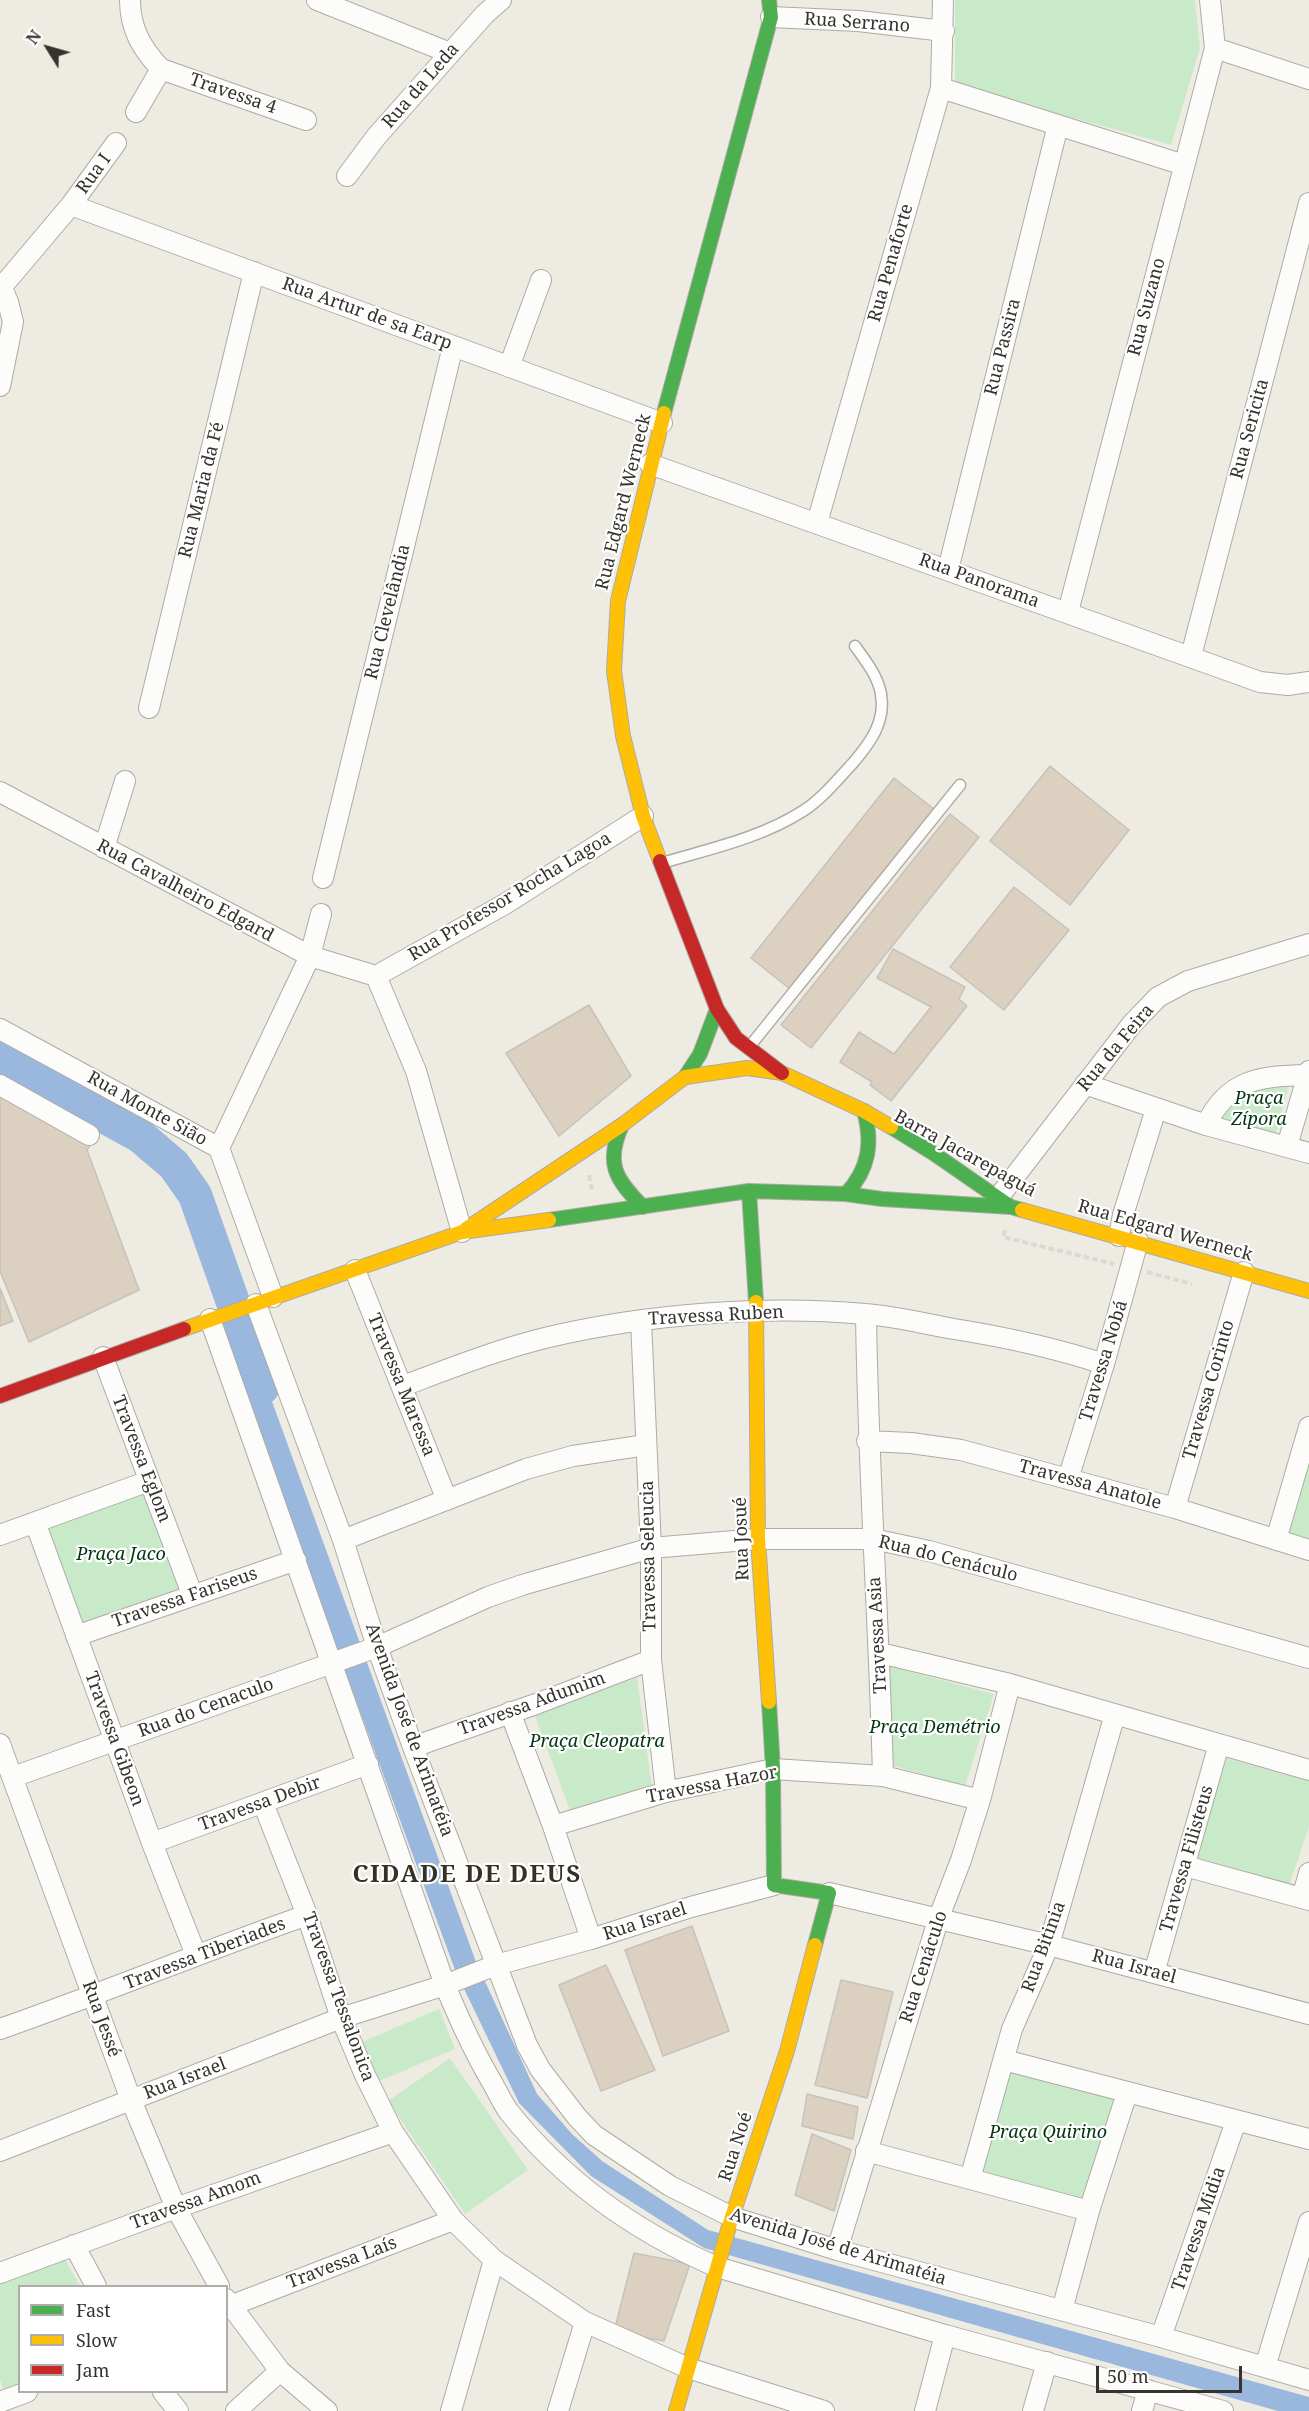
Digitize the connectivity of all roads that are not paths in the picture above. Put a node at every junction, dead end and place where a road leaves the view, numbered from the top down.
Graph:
1 (130, 0) edge
2 (317, 0) edge
3 (501, 0) edge
4 (943, 0) edge
5 (1210, 0) edge
6 (770, 9) edge
7 (944, 31) junction
8 (1215, 48) junction
9 (450, 53) junction
10 (160, 69) junction
11 (1309, 79) edge
12 (941, 88) junction
13 (136, 112) dead end
14 (306, 120) dead end
15 (1058, 125) junction
16 (116, 143) dead end
17 (1184, 165) junction
18 (347, 176) dead end
19 (1309, 202) edge
20 (71, 205) junction
21 (254, 272) junction
22 (541, 280) dead end
23 (1, 289) edge
24 (453, 346) junction
25 (509, 367) junction
26 (0, 386) edge
27 (662, 423) junction
28 (650, 464) junction
29 (817, 524) junction
30 (948, 570) junction
31 (1068, 612) junction
32 (855, 646) dead end
33 (1191, 656) junction
34 (1309, 682) edge
35 (149, 708) dead end
36 (125, 781) dead end
37 (960, 785) dead end
38 (0, 792) edge
39 (643, 816) junction
40 (104, 849) junction
41 (661, 863) junction
42 (323, 878) dead end
43 (321, 914) dead end
44 (1309, 944) edge
45 (310, 956) junction
46 (376, 976) junction
47 (717, 1009) junction
48 (0, 1029) edge
49 (748, 1048) junction
50 (782, 1073) junction
51 (1308, 1073) edge
52 (685, 1077) junction
53 (1085, 1084) junction
54 (0, 1085) edge
55 (1156, 1109) junction
56 (864, 1111) junction
57 (622, 1125) junction
58 (1206, 1125) junction
59 (89, 1135) dead end
60 (1287, 1146) junction
61 (219, 1148) junction
62 (1309, 1153) edge
63 (749, 1191) junction
64 (846, 1194) junction
65 (1005, 1203) junction
66 (643, 1207) junction
67 (462, 1232) junction
68 (1128, 1239) junction
69 (355, 1270) junction
70 (1244, 1272) junction
71 (1309, 1291) edge
72 (258, 1302) junction
73 (756, 1310) junction
74 (866, 1314) junction
75 (214, 1317) junction
76 (641, 1320) junction
77 (103, 1357) junction
78 (1104, 1364) junction
79 (403, 1386) junction
80 (0, 1395) edge
81 (1309, 1427) edge
82 (867, 1441) junction
83 (646, 1445) junction
84 (1068, 1479) junction
85 (149, 1481) junction
86 (447, 1500) junction
87 (1175, 1508) junction
88 (35, 1522) junction
89 (0, 1534) edge
90 (758, 1539) junction
91 (873, 1539) junction
92 (343, 1540) junction
93 (1275, 1540) junction
94 (651, 1548) junction
95 (1309, 1550) edge
96 (296, 1560) junction
97 (192, 1594) junction
98 (76, 1636) junction
99 (374, 1648) junction
100 (880, 1653) junction
101 (1309, 1658) edge
102 (335, 1660) junction
103 (651, 1660) junction
104 (1010, 1684) junction
105 (510, 1712) junction
106 (1115, 1714) junction
107 (116, 1741) junction
108 (0, 1744) edge
109 (1219, 1744) junction
110 (413, 1747) junction
111 (368, 1764) junction
112 (773, 1769) junction
113 (1309, 1770) edge
114 (883, 1776) junction
115 (13, 1777) junction
116 (666, 1792) junction
117 (980, 1800) junction
118 (263, 1803) junction
119 (553, 1826) junction
120 (152, 1843) junction
121 (1185, 1866) junction
122 (1309, 1873) edge
123 (774, 1885) junction
124 (829, 1893) junction
125 (1305, 1899) edge
126 (307, 1915) junction
127 (939, 1917) junction
128 (591, 1939) junction
129 (1049, 1945) junction
130 (196, 1955) junction
131 (493, 1967) junction
132 (1154, 1973) junction
133 (449, 1983) junction
134 (93, 1997) junction
135 (1309, 2014) edge
136 (342, 2018) junction
137 (0, 2029) edge
138 (1004, 2060) junction
139 (1127, 2093) junction
140 (131, 2100) junction
141 (1236, 2121) junction
142 (393, 2132) junction
143 (1309, 2139) edge
144 (0, 2151) edge
145 (866, 2151) junction
146 (969, 2179) junction
147 (176, 2208) junction
148 (1089, 2211) junction
149 (453, 2220) junction
150 (731, 2220) junction
151 (1309, 2222) edge
152 (74, 2245) junction
153 (837, 2250) junction
154 (494, 2260) junction
155 (717, 2264) junction
156 (0, 2273) edge
157 (95, 2285) edge
158 (218, 2285) edge
159 (228, 2302) edge
160 (1062, 2310) junction
161 (585, 2322) junction
162 (945, 2335) junction
163 (1161, 2337) junction
164 (1047, 2362) junction
165 (1265, 2367) junction
166 (688, 2368) junction
167 (280, 2371) junction
168 (1309, 2380) edge
169 (1148, 2390) junction
170 (23, 2393) edge
171 (164, 2393) edge
172 (1, 2403) edge
173 (797, 2407) edge
174 (178, 2411) edge
175 (236, 2411) edge
176 (327, 2411) edge
177 (451, 2411) edge
178 (558, 2411) edge
179 (676, 2411) edge
180 (824, 2411) edge
181 (925, 2411) edge
182 (1033, 2411) edge
183 (1142, 2411) edge
184 (1223, 2411) edge

1 - 10 street
2 - 9 street
3 - 9 street, Rua da Leda
4 - 7 street, Rua Penaforte
5 - 8 street, Rua Suzano
6 - 7 street, Rua Serrano
6 - 27 street, Rua Edgard Werneck
7 - 12 street, Rua Penaforte
8 - 11 street
8 - 17 street, Rua Suzano
9 - 18 street, Rua da Leda
10 - 13 street
10 - 14 street, Travessa 4
12 - 15 street
12 - 29 street, Rua Penaforte
15 - 17 street
15 - 30 street, Rua Passira
16 - 20 street, Rua I
17 - 31 street, Rua Suzano
19 - 33 street, Rua Sericita
20 - 21 street, Rua Artur de sa Earp
20 - 23 street, Rua I
21 - 24 street, Rua Artur de sa Earp
21 - 35 street, Rua Maria da Fé
22 - 25 street
23 - 26 street
24 - 25 street, Rua Artur de sa Earp
24 - 42 street, Rua Clevelândia
25 - 27 street, Rua Artur de sa Earp
27 - 28 street, Rua Edgard Werneck
28 - 29 street, Rua Panorama
28 - 39 street, Rua Edgard Werneck
29 - 30 street, Rua Panorama
30 - 31 street, Rua Panorama
31 - 33 street, Rua Panorama
32 - 41 lane
33 - 34 street, Rua Panorama
36 - 40 street
37 - 49 lane
38 - 40 street, Rua Cavalheiro Edgard
39 - 41 street, Rua Edgard Werneck
39 - 46 street, Rua Professor Rocha Lagoa
40 - 45 street, Rua Cavalheiro Edgard
41 - 47 street, Rua Edgard Werneck
43 - 45 street
44 - 53 street, Rua da Feira
45 - 46 street, Rua Cavalheiro Edgard
45 - 61 street
46 - 67 street
47 - 49 street, Rua Edgard Werneck
47 - 52 street
48 - 61 street, Rua Monte Sião
49 - 50 street, Rua Edgard Werneck
50 - 52 street
50 - 56 street
51 - 58 street
51 - 60 street
52 - 57 street
53 - 55 street
53 - 65 street, Rua da Feira
54 - 59 street
55 - 58 street
55 - 68 street, Travessa Nobá
56 - 64 street
56 - 65 street
57 - 66 street
57 - 67 street
58 - 60 street
60 - 62 street
61 - 72 street, Rua Monte Sião
63 - 64 street
63 - 66 street
63 - 73 street, Rua Josué
64 - 65 street
65 - 68 street, Rua Edgard Werneck
66 - 67 street
67 - 69 street
68 - 70 street, Rua Edgard Werneck
68 - 78 street, Travessa Nobá
69 - 72 street
69 - 79 street, Travessa Maressa
70 - 71 street, Rua Edgard Werneck
70 - 87 street, Travessa Corinto
72 - 75 street
72 - 92 street, Avenida José de Arimatéia
73 - 74 street, Travessa Ruben
73 - 76 street, Travessa Ruben
73 - 90 street, Rua Josué
74 - 78 street, Travessa Ruben
74 - 82 street, Travessa Asia
75 - 77 street
75 - 96 street
76 - 79 street, Travessa Ruben
76 - 83 street, Travessa Seleucia
77 - 80 street
77 - 85 street, Travessa Eglom
78 - 84 street, Travessa Nobá
79 - 86 street, Travessa Maressa
81 - 93 street
82 - 84 street, Travessa Anatole
82 - 91 street, Travessa Asia
83 - 86 street
83 - 94 street, Travessa Seleucia
84 - 87 street, Travessa Anatole
85 - 88 street
85 - 97 street, Travessa Eglom
86 - 92 street
87 - 93 street, Travessa Anatole
88 - 89 street
88 - 98 street, Travessa Gibeon
90 - 91 street, Rua do Cenáculo
90 - 94 street, Rua do Cenáculo
90 - 112 street, Rua Josué
91 - 100 street, Travessa Asia
91 - 101 street, Rua do Cenáculo
92 - 99 street, Avenida José de Arimatéia
93 - 95 street, Travessa Anatole
94 - 99 street, Rua do Cenáculo
94 - 103 street, Travessa Seleucia
96 - 97 street, Travessa Fariseus
96 - 102 street
97 - 98 street, Travessa Fariseus
98 - 107 street, Travessa Gibeon
99 - 102 street, Rua do Cenaculo
99 - 110 street, Avenida José de Arimatéia
100 - 104 street
100 - 114 street, Travessa Asia
102 - 107 street, Rua do Cenaculo
102 - 111 street
103 - 105 street, Travessa Adumim
103 - 116 street, Travessa Seleucia
104 - 106 street
104 - 117 street, Rua Cenáculo
105 - 110 street, Travessa Adumim
105 - 119 street
106 - 109 street
106 - 129 street, Rua Bitinia
107 - 115 street, Rua do Cenaculo
107 - 120 street, Travessa Gibeon
108 - 115 street, Rua Jessé
109 - 113 street
109 - 121 street, Travessa Filisteus
110 - 131 street, Avenida José de Arimatéia
111 - 118 street, Travessa Debir
111 - 133 street
112 - 114 street, Travessa Hazor
112 - 116 street, Travessa Hazor
112 - 123 street, Rua Josué
114 - 117 street, Travessa Hazor
115 - 134 street, Rua Jessé
116 - 119 street, Travessa Hazor
117 - 127 street, Rua Cenáculo
118 - 120 street, Travessa Debir
118 - 126 street, Travessa Tessalonica
119 - 128 street
120 - 130 street, Travessa Gibeon
121 - 125 street
121 - 132 street, Travessa Filisteus
122 - 125 street
123 - 124 street, Rua Israel
123 - 128 street, Rua Israel
124 - 127 street, Rua Israel
124 - 150 street, Rua Noé
126 - 130 street, Travessa Tiberiades
126 - 136 street, Travessa Tessalonica
127 - 129 street, Rua Israel
127 - 145 street, Rua Cenáculo
128 - 131 street, Rua Israel
129 - 132 street, Rua Israel
129 - 138 street, Rua Bitinia
130 - 134 street, Travessa Tiberiades
131 - 133 street, Rua Israel
131 - 150 street, Avenida José de Arimatéia
132 - 135 street, Rua Israel
133 - 136 street, Rua Israel
133 - 155 street
134 - 137 street, Travessa Tiberiades
134 - 140 street, Rua Jessé
136 - 140 street, Rua Israel
136 - 142 street, Travessa Tessalonica
138 - 139 street
138 - 146 street, Rua Bitinia
139 - 141 street
139 - 148 street
140 - 144 street, Rua Israel
140 - 147 street, Rua Jessé
141 - 143 street
141 - 163 street, Travessa Midia
142 - 147 street, Travessa Amom
142 - 149 street, Travessa Tessalonica
145 - 146 street
145 - 153 street, Rua Cenáculo
146 - 148 street
147 - 152 street, Travessa Amom
147 - 158 street, Rua Jessé
148 - 160 street
149 - 154 street, Travessa Tessalonica
149 - 159 street, Travessa Laís
150 - 153 street, Avenida José de Arimatéia
150 - 155 street, Rua Noé
151 - 165 street
152 - 156 street, Travessa Amom
152 - 157 street
153 - 160 street, Avenida José de Arimatéia
154 - 161 street, Travessa Tessalonica
154 - 177 street
155 - 162 street
155 - 166 street, Rua Noé
159 - 167 street
160 - 163 street, Avenida José de Arimatéia
161 - 166 street, Travessa Tessalonica
161 - 178 street
162 - 164 street
162 - 181 street
163 - 165 street, Avenida José de Arimatéia
164 - 169 street
164 - 182 street
165 - 168 street, Avenida José de Arimatéia
166 - 173 street, Travessa Tessalonica
166 - 179 street, Rua Noé
167 - 175 street
167 - 176 street
169 - 183 street
169 - 184 street
170 - 172 street
171 - 174 street
173 - 180 street, Travessa Tessalonica

